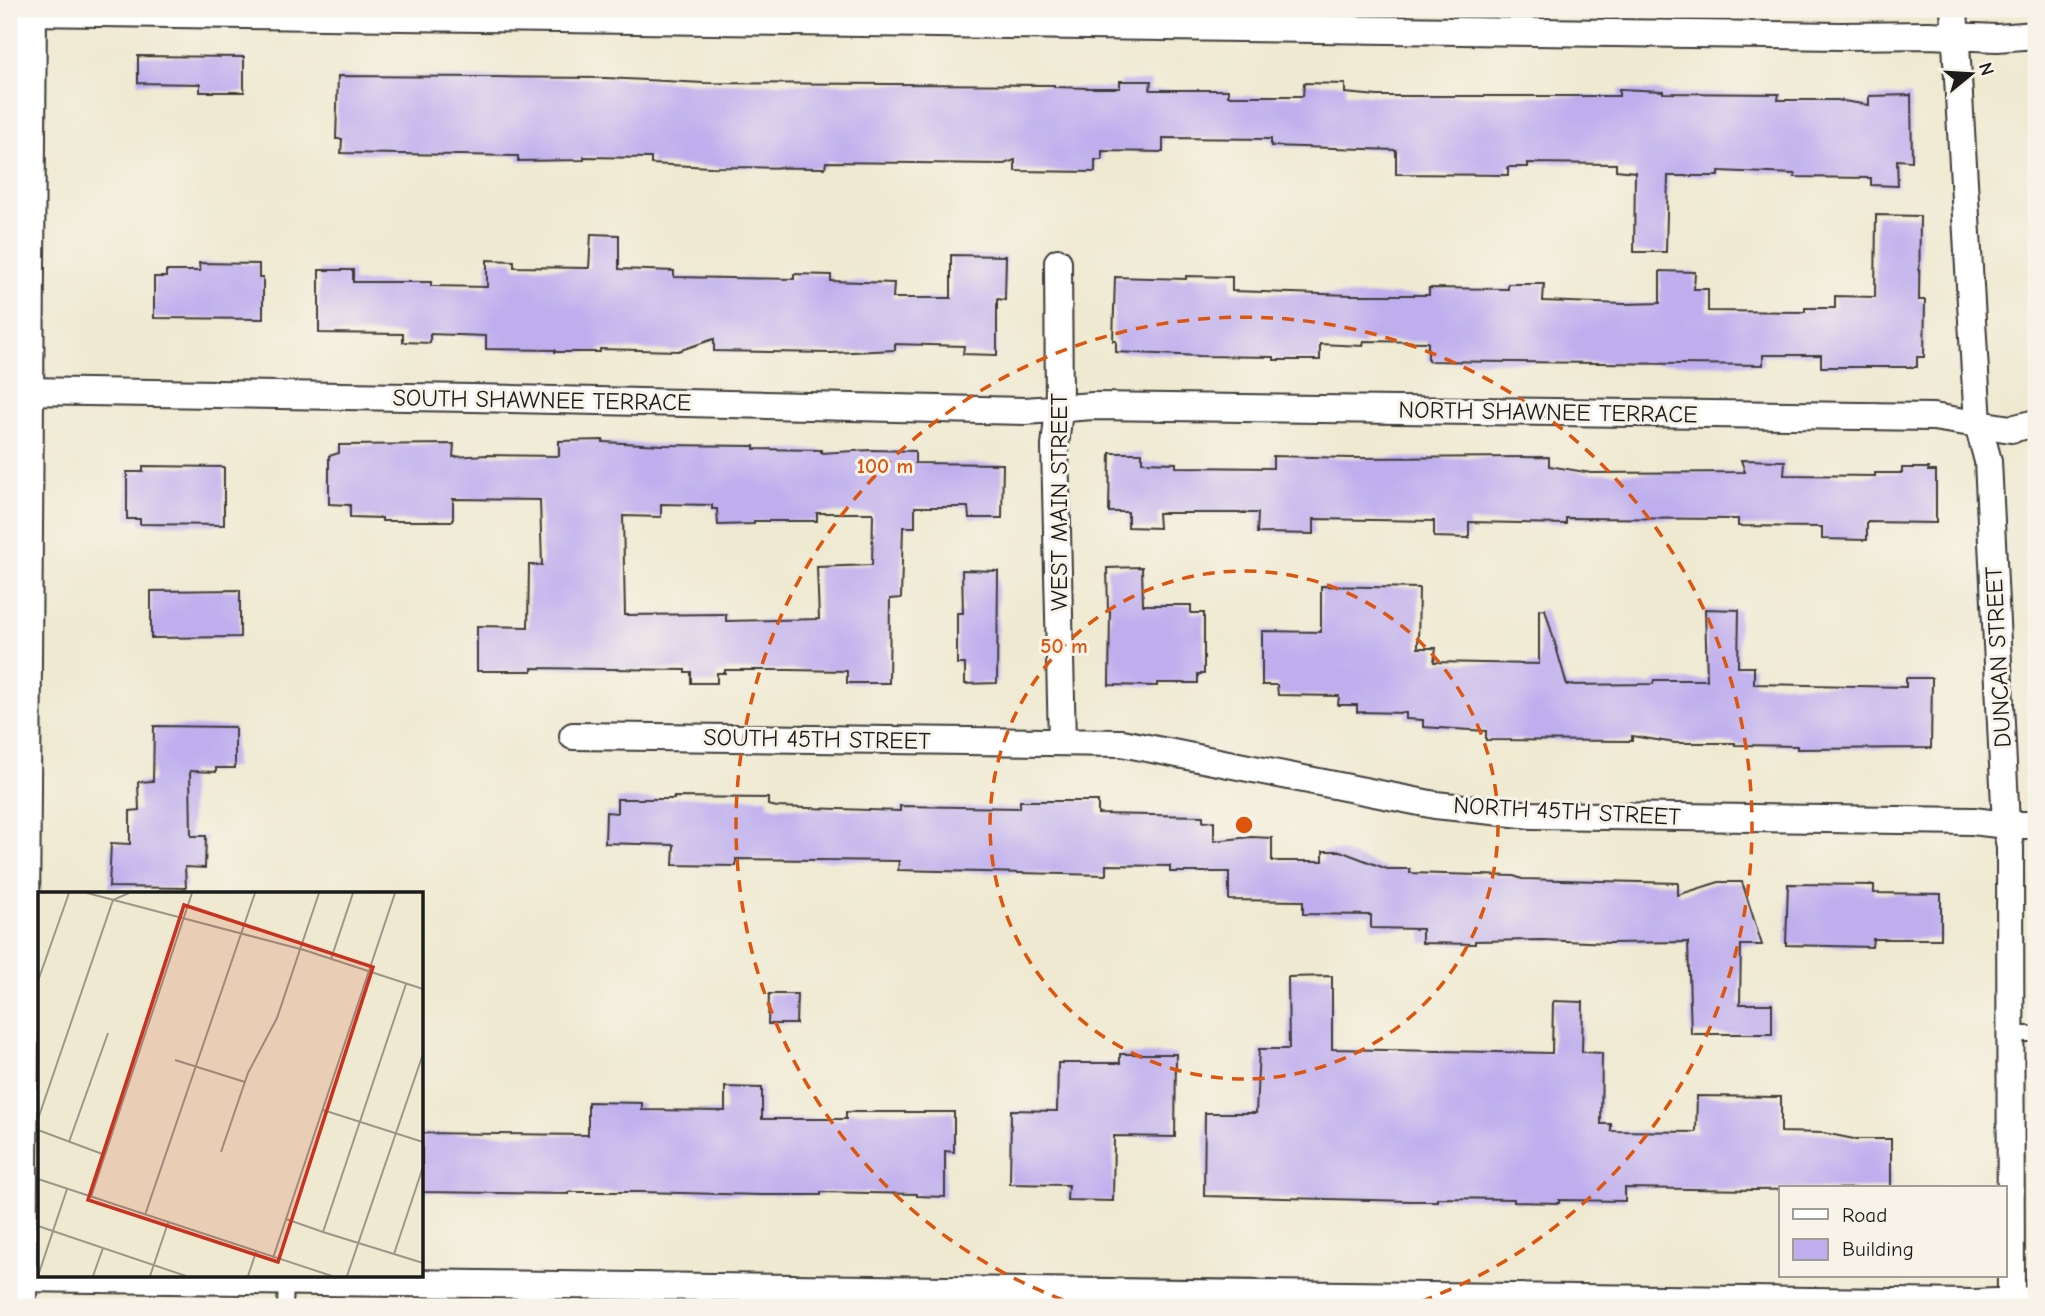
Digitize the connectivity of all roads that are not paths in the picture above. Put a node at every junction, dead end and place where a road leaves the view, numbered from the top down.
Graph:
1 (1954, 9) edge
2 (27, 10) edge
3 (319, 12) edge
4 (2036, 35) edge
5 (1955, 36) junction
6 (1058, 261) dead end
7 (24, 391) junction
8 (1059, 409) junction
9 (2036, 423) edge
10 (1978, 424) junction
11 (16, 550) edge
12 (573, 736) dead end
13 (1062, 742) junction
14 (2006, 825) junction
15 (2036, 825) edge
16 (2010, 1034) junction
17 (2036, 1034) edge
18 (13, 1159) edge
19 (17, 1293) edge
20 (286, 1294) edge
21 (1047, 1299) edge
22 (2019, 1303) edge

1 - 5 street, DUNCAN STREET
2 - 3 street
2 - 7 street
3 - 5 street
4 - 5 street
5 - 10 street, DUNCAN STREET
6 - 8 street, WEST MAIN STREET
7 - 8 street, SOUTH SHAWNEE TERRACE
7 - 11 street
8 - 10 street, NORTH SHAWNEE TERRACE
8 - 13 street, WEST MAIN STREET
9 - 10 street, NORTH SHAWNEE TERRACE
10 - 14 street, DUNCAN STREET
11 - 18 street
12 - 13 street, SOUTH 45TH STREET
13 - 14 street, NORTH 45TH STREET
14 - 15 street, NORTH 45TH STREET
14 - 16 street, DUNCAN STREET
16 - 17 lane
16 - 22 street, DUNCAN STREET
18 - 19 street
19 - 20 street
20 - 21 street
21 - 22 street

